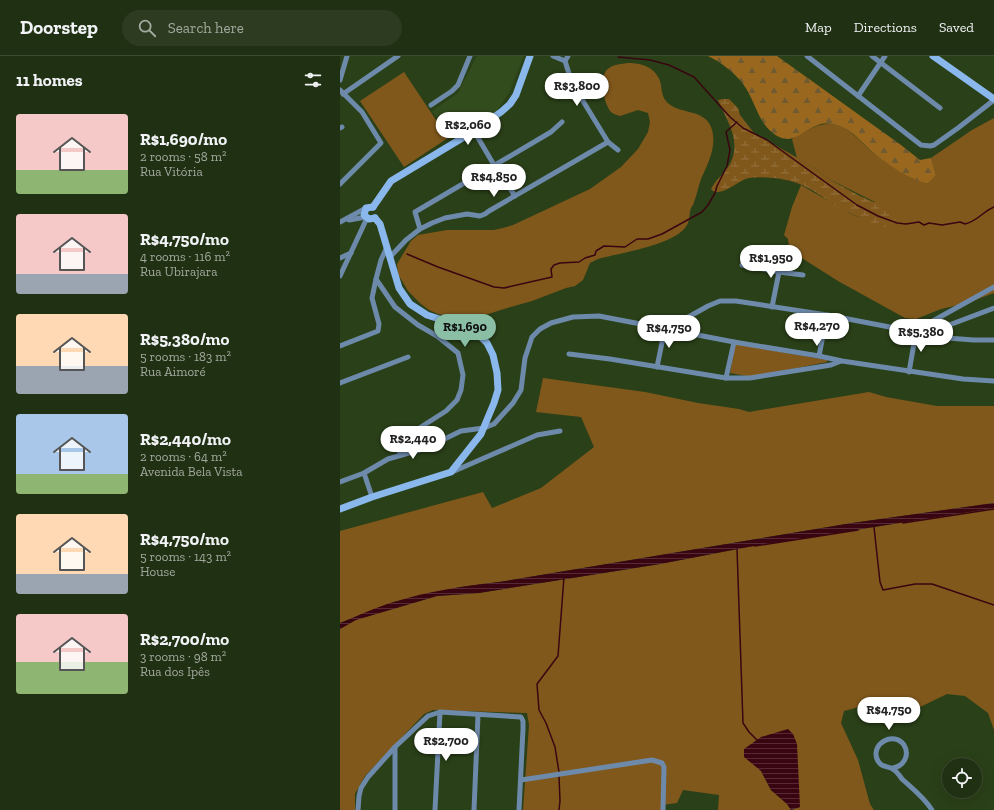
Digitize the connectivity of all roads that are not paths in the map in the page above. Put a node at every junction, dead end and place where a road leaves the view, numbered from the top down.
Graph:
1 (347, 56) edge
2 (398, 56) edge
3 (470, 56) edge
4 (530, 56) edge
5 (553, 56) edge
6 (806, 56) edge
7 (872, 56) edge
8 (885, 56) edge
9 (933, 56) edge
10 (567, 58) edge
11 (943, 59) edge
12 (880, 62) junction
13 (340, 80) edge
14 (342, 92) edge
15 (858, 96) junction
16 (994, 99) edge
17 (431, 105) dead end
18 (940, 108) dead end
19 (562, 122) dead end
20 (474, 131) junction
21 (608, 142) junction
22 (618, 150) dead end
23 (494, 165) junction
24 (340, 184) edge
25 (515, 196) junction
26 (370, 208) junction
27 (366, 218) junction
28 (375, 218) junction
29 (341, 222) edge
30 (420, 229) junction
31 (387, 247) junction
32 (351, 253) junction
33 (390, 257) junction
34 (340, 258) edge
35 (742, 264) dead end
36 (779, 272) junction
37 (802, 275) dead end
38 (340, 276) edge
39 (376, 280) junction
40 (994, 287) edge
41 (772, 307) junction
42 (994, 308) edge
43 (827, 315) junction
44 (668, 328) junction
45 (916, 332) junction
46 (925, 333) junction
47 (994, 340) edge
48 (734, 342) junction
49 (340, 346) edge
50 (569, 354) dead end
51 (819, 356) junction
52 (408, 357) dead end
53 (842, 361) junction
54 (657, 367) junction
55 (909, 372) junction
56 (726, 378) junction
57 (994, 381) edge
58 (340, 383) edge
59 (490, 412) junction
60 (500, 419) junction
61 (484, 428) junction
62 (560, 431) dead end
63 (400, 455) junction
64 (451, 472) junction
65 (364, 473) junction
66 (340, 482) edge
67 (372, 497) junction
68 (340, 509) edge
69 (440, 712) junction
70 (478, 715) junction
71 (395, 747) junction
72 (893, 768) junction
73 (521, 780) junction
74 (358, 810) edge
75 (396, 810) edge
76 (435, 810) edge
77 (474, 810) edge
78 (519, 810) edge
79 (663, 810) edge
80 (932, 810) edge

1 - 13 street
2 - 14 street
3 - 17 street
4 - 20 street
5 - 10 street
6 - 15 street
7 - 12 street
8 - 12 street
9 - 11 street
10 - 21 street
11 - 16 street
12 - 15 street
12 - 18 street
14 - 24 street
15 - 16 street
19 - 23 street
20 - 23 street
20 - 26 street
21 - 22 street
21 - 25 street
23 - 25 street
23 - 30 street
25 - 30 street
26 - 27 street
26 - 28 street
26 - 29 street
27 - 28 street
27 - 29 street
27 - 32 street
28 - 31 street
30 - 33 street
31 - 33 street
31 - 39 street
32 - 34 street
32 - 38 street
33 - 59 street
35 - 36 street
36 - 37 street
36 - 41 street
39 - 49 street
39 - 63 street
40 - 46 street
41 - 43 street
41 - 44 street
42 - 46 street
43 - 45 street
43 - 51 street
44 - 48 street
44 - 54 street
44 - 60 street
45 - 46 street
45 - 55 street
46 - 47 street
48 - 51 street
48 - 56 street
50 - 54 street
51 - 53 street
52 - 58 street
53 - 55 street
53 - 56 street
54 - 56 street
55 - 57 street
59 - 60 street
59 - 61 street
60 - 61 street
61 - 63 street
61 - 64 street
62 - 64 street
63 - 65 street
64 - 67 street
65 - 66 street
65 - 67 street
67 - 68 street
69 - 70 street
69 - 71 street
69 - 76 street
70 - 73 street
70 - 77 street
71 - 74 street
71 - 75 street
72 - 72 street
72 - 80 street
73 - 78 street
73 - 79 street

